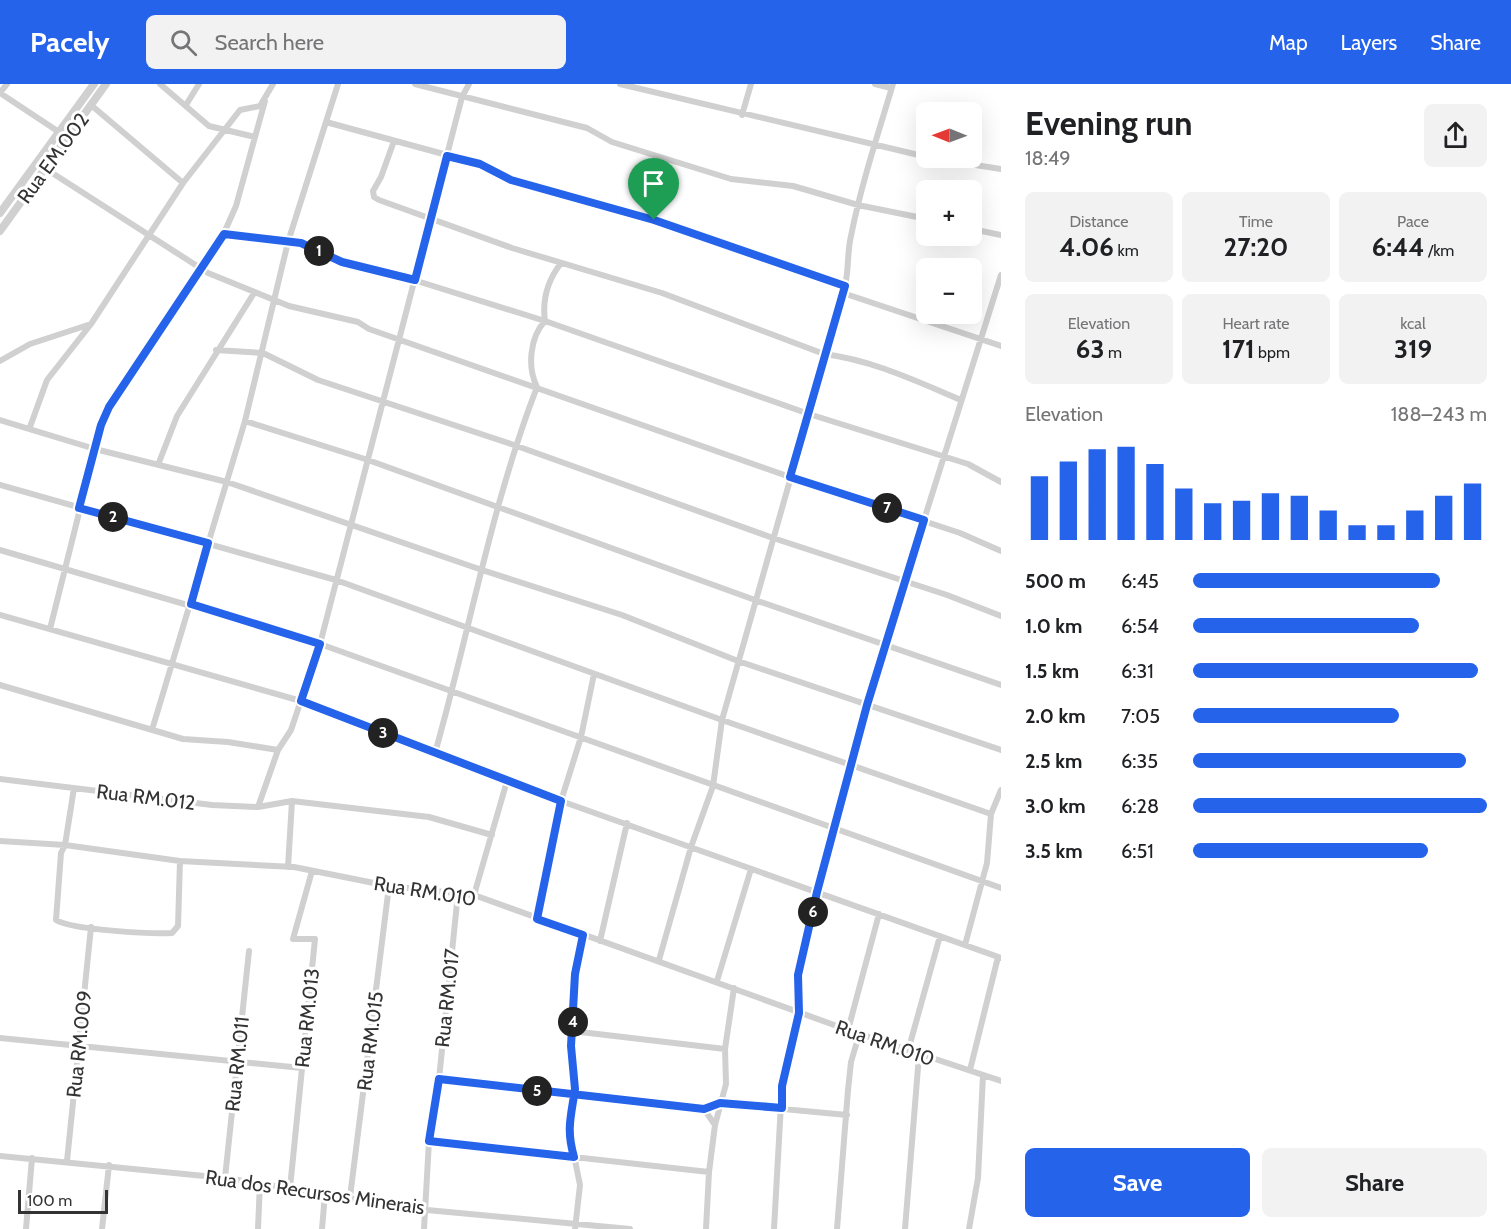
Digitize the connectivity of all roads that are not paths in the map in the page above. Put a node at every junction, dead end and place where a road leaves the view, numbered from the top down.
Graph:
1 (7, 84) edge
2 (94, 84) edge
3 (106, 84) edge
4 (160, 84) edge
5 (199, 84) edge
6 (273, 84) edge
7 (338, 84) edge
8 (414, 84) edge
9 (469, 84) edge
10 (620, 84) edge
11 (751, 84) edge
12 (875, 84) edge
13 (892, 86) edge
14 (0, 93) edge
15 (462, 98) junction
16 (266, 100) junction
17 (92, 105) junction
18 (186, 105) junction
19 (742, 115) junction
20 (326, 122) junction
21 (224, 129) junction
22 (59, 133) junction
23 (255, 136) junction
24 (68, 138) junction
25 (394, 141) junction
26 (875, 146) junction
27 (916, 154) edge
28 (447, 156) junction
29 (982, 166) edge
30 (46, 169) junction
31 (1001, 169) edge
32 (183, 183) junction
33 (858, 205) junction
34 (0, 213) edge
35 (916, 217) edge
36 (432, 219) junction
37 (0, 231) edge
38 (982, 231) edge
39 (149, 233) junction
40 (224, 234) junction
41 (1001, 235) edge
42 (288, 242) junction
43 (561, 263) junction
44 (200, 266) junction
45 (1001, 275) edge
46 (415, 280) junction
47 (844, 290) junction
48 (254, 293) junction
49 (275, 301) junction
50 (545, 321) junction
51 (92, 324) junction
52 (980, 337) junction
53 (398, 339) junction
54 (1001, 346) edge
55 (216, 350) junction
56 (263, 353) junction
57 (824, 354) junction
58 (0, 361) edge
59 (537, 387) junction
60 (384, 400) junction
61 (961, 400) junction
62 (809, 414) junction
63 (0, 420) edge
64 (245, 421) junction
65 (30, 427) junction
66 (514, 445) junction
67 (95, 448) junction
68 (943, 458) junction
69 (368, 460) junction
70 (158, 465) junction
71 (790, 477) junction
72 (227, 482) junction
73 (1001, 482) edge
74 (0, 486) edge
75 (496, 507) junction
76 (79, 508) junction
77 (924, 520) junction
78 (353, 524) junction
79 (773, 538) junction
80 (208, 543) junction
81 (0, 550) edge
82 (1001, 551) edge
83 (63, 568) junction
84 (482, 570) junction
85 (336, 580) junction
86 (904, 583) junction
87 (755, 600) junction
88 (191, 604) junction
89 (0, 615) edge
90 (1001, 616) edge
91 (468, 627) junction
92 (50, 629) junction
93 (320, 644) junction
94 (885, 644) junction
95 (738, 661) junction
96 (172, 663) junction
97 (594, 674) junction
98 (0, 685) edge
99 (1001, 685) edge
100 (452, 693) junction
101 (301, 701) junction
102 (867, 705) junction
103 (722, 720) junction
104 (152, 730) junction
105 (581, 737) junction
106 (278, 750) junction
107 (1001, 750) edge
108 (435, 753) junction
109 (851, 765) junction
110 (0, 778) edge
111 (507, 781) junction
112 (713, 786) junction
113 (74, 788) junction
114 (1001, 790) edge
115 (292, 801) junction
116 (561, 801) junction
117 (258, 807) junction
118 (991, 814) junction
119 (627, 823) junction
120 (836, 830) junction
121 (492, 835) junction
122 (0, 841) edge
123 (65, 845) junction
124 (691, 847) junction
125 (180, 861) junction
126 (288, 867) junction
127 (752, 869) junction
128 (312, 872) junction
129 (982, 881) junction
130 (389, 886) junction
131 (1001, 888) edge
132 (817, 892) junction
133 (458, 893) junction
134 (474, 895) junction
135 (879, 915) junction
136 (537, 919) junction
137 (91, 927) junction
138 (583, 935) junction
139 (940, 936) junction
140 (600, 941) junction
141 (965, 945) junction
142 (249, 951) dead end
143 (999, 958) edge
144 (659, 960) junction
145 (717, 981) junction
146 (734, 988) junction
147 (799, 1013) junction
148 (848, 1030) junction
149 (572, 1031) junction
150 (860, 1035) junction
151 (0, 1038) edge
152 (78, 1045) junction
153 (725, 1049) junction
154 (908, 1051) junction
155 (919, 1055) junction
156 (238, 1062) junction
157 (302, 1068) junction
158 (970, 1070) junction
159 (983, 1075) junction
160 (439, 1079) junction
161 (1001, 1081) edge
162 (574, 1095) junction
163 (720, 1103) junction
164 (782, 1108) junction
165 (704, 1109) junction
166 (847, 1115) junction
167 (715, 1125) junction
168 (429, 1141) junction
169 (0, 1156) edge
170 (574, 1157) junction
171 (32, 1158) junction
172 (67, 1161) junction
173 (109, 1165) junction
174 (709, 1172) junction
175 (225, 1178) junction
176 (260, 1183) junction
177 (290, 1188) junction
178 (326, 1194) junction
179 (350, 1197) junction
180 (427, 1209) junction
181 (576, 1226) edge
182 (26, 1229) edge
183 (102, 1229) edge
184 (258, 1229) edge
185 (322, 1229) edge
186 (424, 1229) edge
187 (630, 1229) edge
188 (705, 1229) edge
189 (774, 1229) edge
190 (837, 1229) edge
191 (905, 1229) edge
192 (969, 1229) edge

1 - 14 street
2 - 22 street, Rua EM.002
3 - 17 street, Rua EM.002
4 - 18 street
5 - 18 street
6 - 16 street
7 - 20 street
8 - 15 street
9 - 15 street
10 - 19 street
11 - 19 street
12 - 13 street
13 - 26 street
14 - 22 street
15 - 28 street
15 - 33 street
16 - 21 street
16 - 23 street
17 - 24 street, Rua EM.002
17 - 32 street
18 - 21 street
19 - 26 street
20 - 25 street
20 - 42 street
21 - 23 street
21 - 32 street
22 - 24 street
22 - 34 street, Rua EM.002
23 - 40 street
24 - 30 street, Rua EM.002
25 - 28 street
25 - 36 street
26 - 27 street
26 - 33 street
28 - 36 street
28 - 47 street
29 - 31 street
30 - 37 street, Rua EM.002
30 - 39 street
32 - 39 street
33 - 35 street
33 - 47 street
36 - 43 street
36 - 46 street
38 - 41 street
39 - 44 street
39 - 51 street
40 - 42 street
40 - 44 street
42 - 46 street
42 - 49 street
43 - 50 street
43 - 57 street
44 - 48 street
44 - 67 street
45 - 52 street
46 - 50 street
46 - 53 street
47 - 52 street
47 - 57 street
48 - 49 street
48 - 55 street
49 - 53 street
49 - 56 street
50 - 59 street
50 - 62 street
51 - 58 street
51 - 65 street
52 - 54 street
52 - 61 street
53 - 59 street
53 - 60 street
55 - 56 street
55 - 70 street
56 - 60 street
56 - 64 street
57 - 61 street
57 - 62 street
59 - 66 street
59 - 71 street
60 - 66 street
60 - 69 street
61 - 68 street
62 - 68 street
62 - 71 street
63 - 65 street
64 - 69 street
64 - 72 street
65 - 67 street
66 - 75 street
66 - 79 street
67 - 70 street
67 - 76 street
68 - 73 street
68 - 77 street
69 - 75 street
69 - 78 street
70 - 72 street
71 - 77 street
71 - 79 street
72 - 78 street
72 - 80 street
74 - 76 street
75 - 84 street
75 - 87 street
76 - 80 street
76 - 83 street
77 - 82 street
77 - 86 street
78 - 84 street
78 - 85 street
79 - 86 street
79 - 87 street
80 - 85 street
80 - 88 street
81 - 83 street
83 - 88 street
83 - 92 street
84 - 91 street
84 - 95 street
85 - 91 street
85 - 93 street
86 - 90 street
86 - 94 street
87 - 94 street
87 - 95 street
88 - 93 street
88 - 96 street
89 - 92 street
91 - 97 street
91 - 100 street
92 - 96 street
93 - 100 street
93 - 101 street
94 - 99 street
94 - 102 street
95 - 102 street
95 - 103 street
96 - 101 street
96 - 104 street
97 - 103 street
97 - 105 street
98 - 104 street
100 - 105 street
100 - 108 street
101 - 106 street
101 - 108 street
102 - 107 street
102 - 109 street
103 - 109 street
103 - 112 street
104 - 106 street
105 - 112 street
105 - 116 street
106 - 117 street
108 - 111 street
109 - 118 street
109 - 120 street
110 - 113 street, Rua RM.012
111 - 116 street
111 - 121 street
112 - 120 street
112 - 124 street
113 - 117 street, Rua RM.012
113 - 123 street
114 - 118 street
115 - 117 street, Rua RM.012
115 - 121 street, Rua RM.012
115 - 126 street
116 - 119 street
116 - 136 street
118 - 129 street
119 - 124 street
119 - 140 street
120 - 129 street
120 - 132 street
121 - 134 street
122 - 123 street, Rua RM.010
123 - 125 street, Rua RM.010
123 - 137 street
124 - 127 street
124 - 144 street
125 - 126 street, Rua RM.010
125 - 137 street
126 - 128 street, Rua RM.010
127 - 132 street
127 - 145 street
128 - 130 street, Rua RM.010
128 - 157 street, Rua RM.013
129 - 131 street
129 - 141 street
130 - 133 street, Rua RM.010
130 - 179 street, Rua RM.015
132 - 135 street
132 - 147 street
133 - 134 street, Rua RM.010
133 - 160 street, Rua RM.017
134 - 136 street, Rua RM.010
135 - 139 street
135 - 148 street
136 - 138 street, Rua RM.010
137 - 152 street, Rua RM.009
138 - 140 street, Rua RM.010
138 - 149 street
139 - 141 street
139 - 154 street
140 - 144 street, Rua RM.010
141 - 143 street
142 - 156 street, Rua RM.011
143 - 158 street
144 - 145 street, Rua RM.010
145 - 146 street, Rua RM.010
146 - 147 street, Rua RM.010
146 - 153 street
147 - 148 street, Rua RM.010
147 - 164 street
148 - 150 street, Rua RM.010
149 - 153 street
149 - 162 street
150 - 154 street, Rua RM.010
150 - 166 street
151 - 152 street
152 - 156 street
152 - 172 street, Rua RM.009
153 - 163 street
154 - 155 street, Rua RM.010
155 - 158 street, Rua RM.010
155 - 191 street
156 - 157 street
156 - 175 street, Rua RM.011
157 - 177 street, Rua RM.013
158 - 159 street, Rua RM.010
159 - 161 street, Rua RM.010
159 - 192 street
160 - 162 street
160 - 168 street, Rua RM.017
162 - 165 street
162 - 170 street
163 - 164 street
163 - 165 street
163 - 167 street
164 - 166 street
164 - 189 street
165 - 167 street
166 - 190 street
167 - 174 street
168 - 170 street
168 - 180 street, Rua RM.017
169 - 171 street, Rua dos Recursos Minerais
170 - 174 street
170 - 181 street
171 - 172 street, Rua dos Recursos Minerais
171 - 182 street
172 - 173 street, Rua dos Recursos Minerais
173 - 175 street, Rua dos Recursos Minerais
173 - 183 street
174 - 188 street
175 - 176 street, Rua dos Recursos Minerais
176 - 177 street, Rua dos Recursos Minerais
176 - 184 street
177 - 178 street, Rua dos Recursos Minerais
178 - 179 street, Rua dos Recursos Minerais
178 - 185 street
179 - 180 street, Rua dos Recursos Minerais
180 - 181 street, Rua dos Recursos Minerais
180 - 186 street, Rua RM.017
181 - 187 street, Rua dos Recursos Minerais

